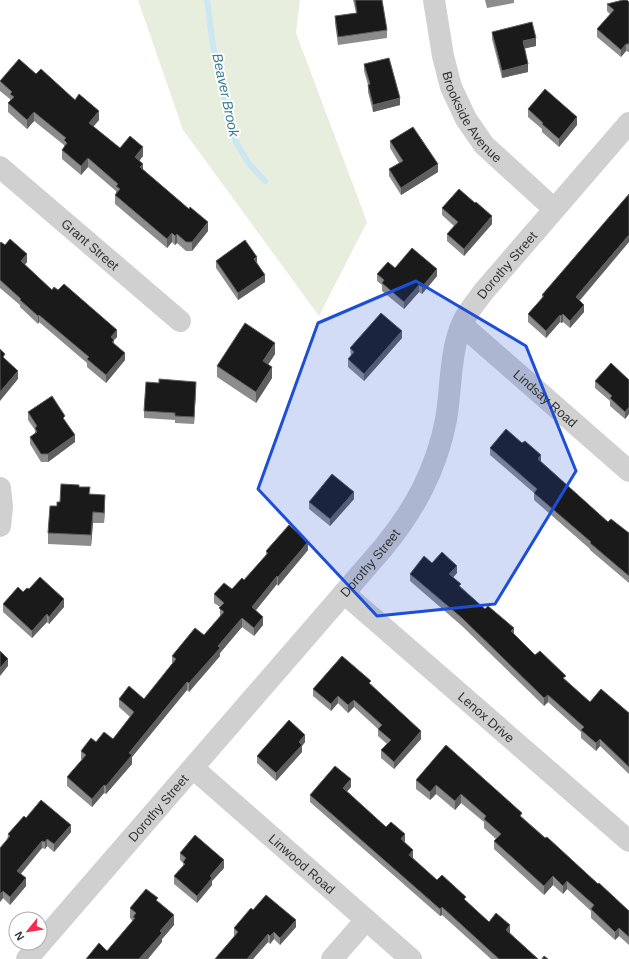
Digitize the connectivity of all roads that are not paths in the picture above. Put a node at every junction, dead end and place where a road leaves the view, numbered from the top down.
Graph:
1 (434, 0) edge
2 (629, 123) edge
3 (0, 167) edge
4 (554, 209) junction
5 (180, 321) dead end
6 (462, 325) junction
7 (629, 471) edge
8 (0, 488) edge
9 (0, 526) edge
10 (344, 593) junction
11 (193, 768) junction
12 (629, 841) edge
13 (366, 920) junction
14 (27, 959) edge
15 (332, 959) edge
16 (411, 959) edge

1 - 4 street, Brookside Avenue
2 - 4 street, Dorothy Street
3 - 5 street, Grant Street
4 - 6 street, Dorothy Street
6 - 7 street, Lindsay Road
6 - 10 street, Dorothy Street
8 - 9 street
10 - 11 street, Dorothy Street
10 - 12 street, Lenox Drive
11 - 13 street, Linwood Road
11 - 14 street, Dorothy Street
13 - 15 street
13 - 16 street, Linwood Road

